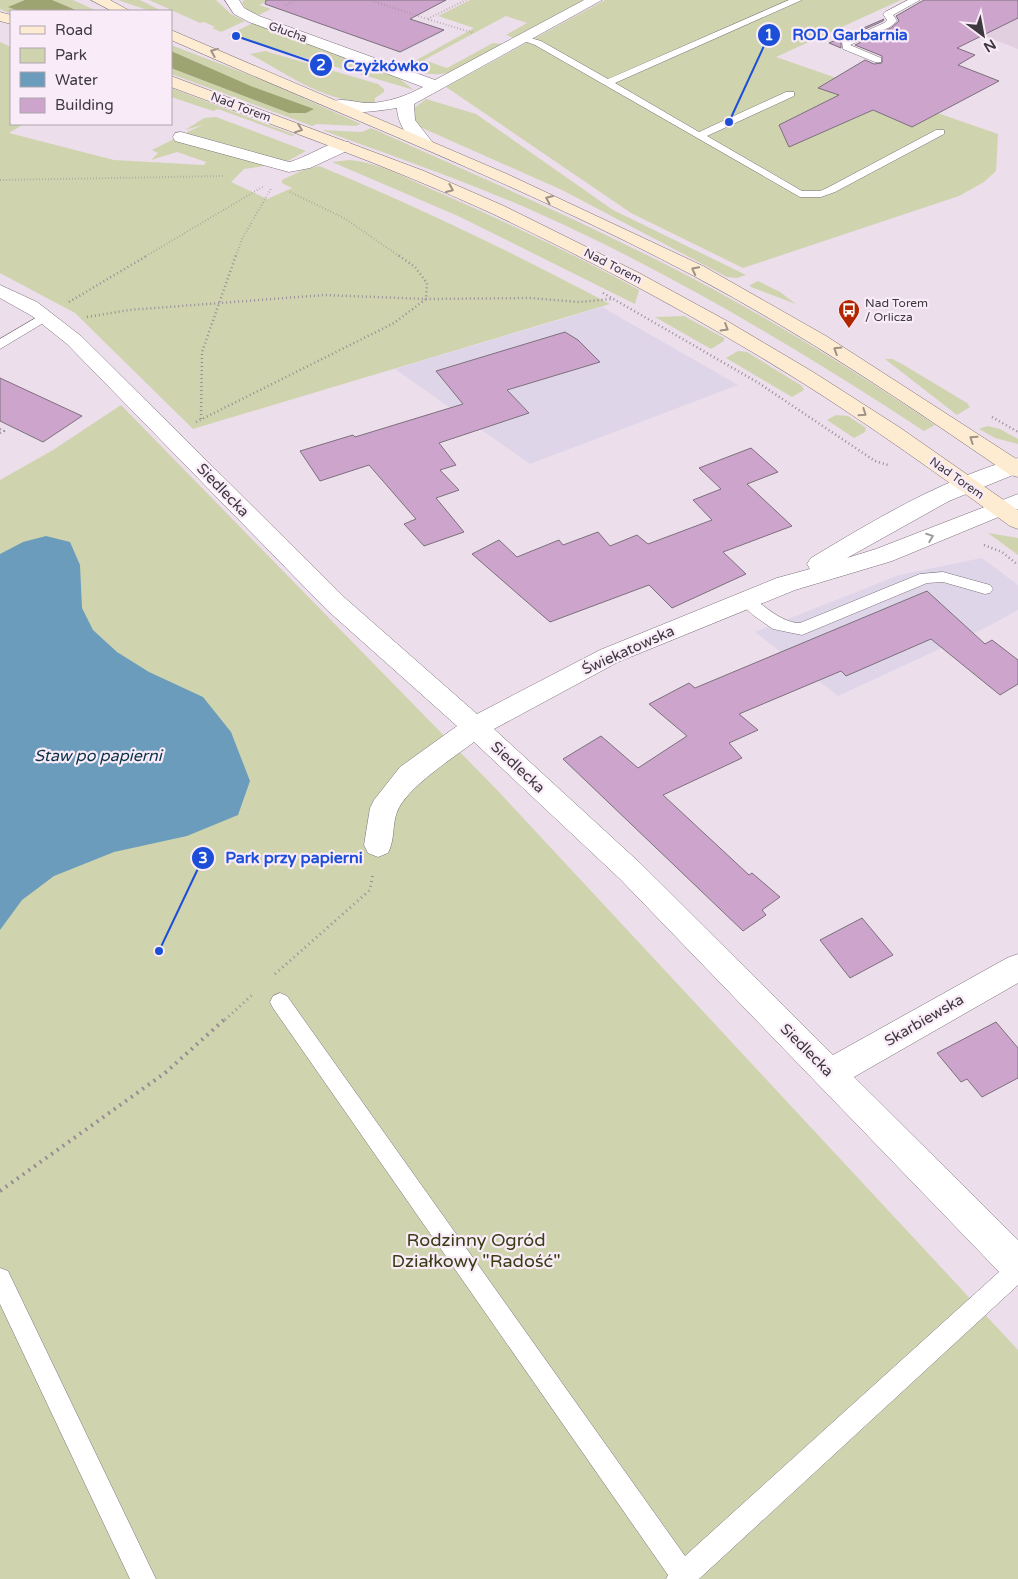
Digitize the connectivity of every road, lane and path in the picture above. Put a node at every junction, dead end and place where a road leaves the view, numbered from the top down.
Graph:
1 (98, 0) edge
2 (232, 0) edge
3 (370, 0) edge
4 (466, 0) edge
5 (595, 0) edge
6 (797, 0) edge
7 (915, 0) edge
8 (121, 10) edge
9 (427, 19) junction
10 (474, 33) dead end
11 (172, 34) edge
12 (524, 38) junction
13 (878, 60) dead end
14 (172, 81) edge
15 (607, 83) junction
16 (436, 86) junction
17 (790, 94) dead end
18 (408, 102) junction
19 (337, 105) junction
20 (940, 132) dead end
21 (698, 136) junction
22 (181, 137) dead end
23 (425, 143) junction
24 (343, 146) junction
25 (227, 176) dead end
26 (0, 180) edge
27 (282, 188) dead end
28 (0, 291) edge
29 (599, 291) dead end
30 (426, 299) junction
31 (612, 299) junction
32 (218, 303) junction
33 (52, 320) junction
34 (0, 345) edge
35 (201, 420) junction
36 (0, 429) edge
37 (0, 433) edge
38 (170, 436) junction
39 (1016, 467) edge
40 (893, 469) dead end
41 (966, 485) junction
42 (1012, 510) edge
43 (977, 539) dead end
44 (1018, 565) edge
45 (786, 584) junction
46 (985, 589) dead end
47 (745, 600) junction
48 (475, 727) junction
49 (378, 845) joint
50 (1018, 967) edge
51 (267, 981) dead end
52 (260, 988) dead end
53 (280, 1002) dead end
54 (831, 1073) junction
55 (0, 1191) edge
56 (1018, 1265) edge
57 (1018, 1270) edge
58 (0, 1279) edge
59 (683, 1578) edge
60 (143, 1579) edge

1 - 8 main road
2 - 16 street, Głucha
3 - 9 path
4 - 9 path
5 - 12 street
6 - 15 lane
7 - 13 lane
9 - 10 path
19 -> 11 main road
12 - 15 lane
12 - 16 street
14 -> 24 main road, Nad Torem
15 - 21 lane
16 - 18 street
17 - 21 lane
18 - 19 street
18 - 23 street
19 - 23 main road
20 - 21 lane
22 - 24 street
39 -> 23 main road
24 -> 41 main road, Nad Torem
25 - 26 path
27 - 30 path
28 - 33 street, Siedlecka
29 - 31 path
30 - 31 path
30 - 32 path
30 - 35 path
31 - 40 path
32 - 33 path
32 - 33 path
32 - 35 path
33 - 34 lane
33 - 38 street, Siedlecka
35 - 38 path
36 - 37 path
38 - 48 street, Siedlecka
39 - 41 street, Świekatowska
41 - 42 main road, Nad Torem
41 - 45 street, Świekatowska
45 -> 42 street, Świekatowska
43 - 44 path
45 - 47 street, Świekatowska
46 - 47 lane
47 - 48 street, Świekatowska
48 - 49 street, Świekatowska
48 - 54 street, Siedlecka
49 - 51 path
50 - 54 street, Skarbiewska
52 - 55 path
53 - 59 lane
54 - 56 street, Siedlecka
57 - 59 lane
58 - 60 lane

